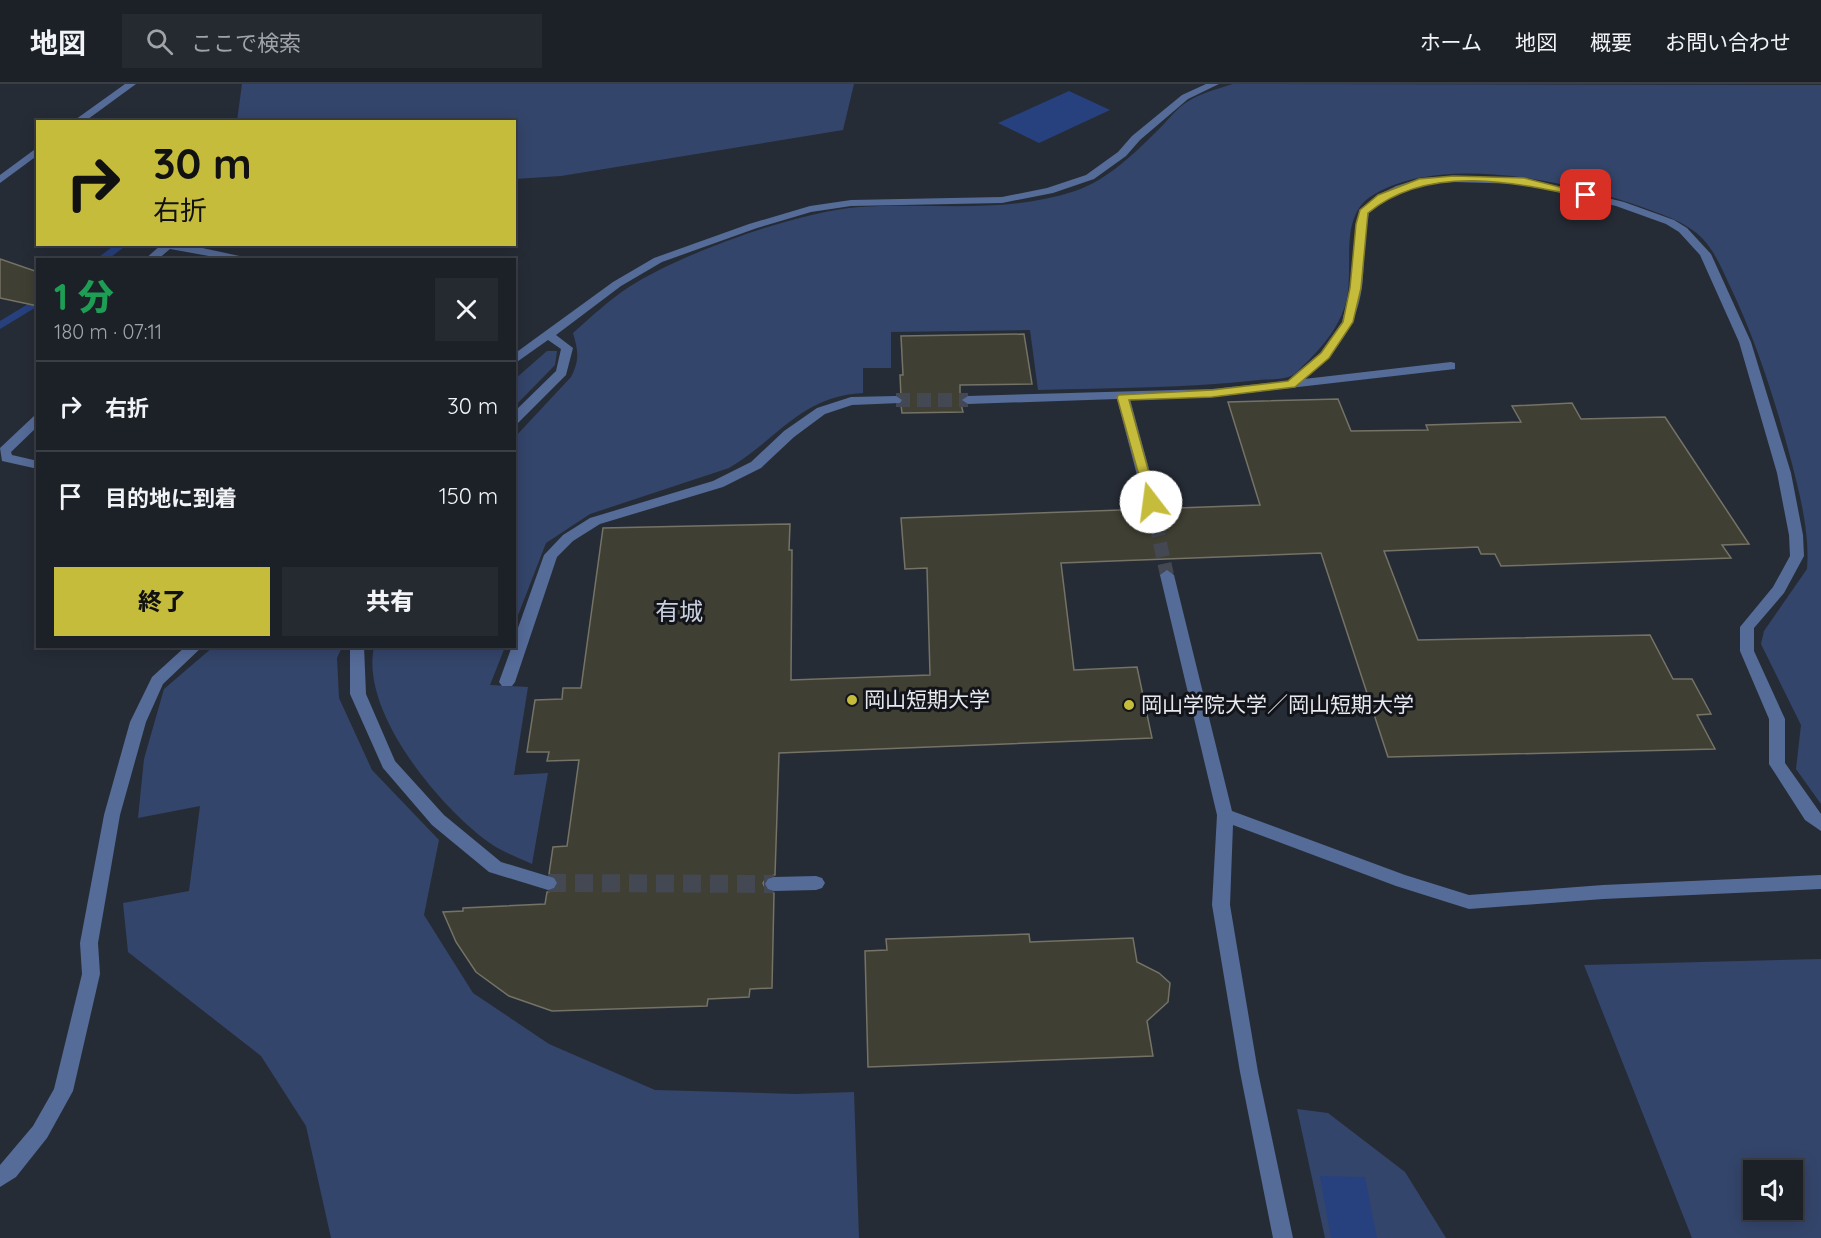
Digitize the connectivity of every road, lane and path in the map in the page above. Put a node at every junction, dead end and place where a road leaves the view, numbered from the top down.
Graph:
1 (131, 84) edge
2 (1214, 84) edge
3 (80, 120) edge
4 (36, 152) edge
5 (0, 180) edge
6 (167, 246) edge
7 (174, 246) edge
8 (152, 258) edge
9 (242, 258) edge
10 (549, 335) junction
11 (516, 359) edge
12 (1451, 366) dead end
13 (1291, 384) junction
14 (1123, 397) junction
15 (896, 400) tunnel mouth
16 (968, 400) tunnel mouth
17 (516, 418) edge
18 (36, 421) edge
19 (36, 465) edge
20 (1151, 502) tunnel mouth
21 (1167, 575) tunnel mouth
22 (194, 648) edge
23 (357, 648) edge
24 (507, 682) dead end
25 (1225, 815) junction
26 (1821, 824) edge
27 (1821, 882) edge
28 (548, 883) tunnel mouth
29 (816, 883) dead end
30 (774, 884) tunnel mouth
31 (0, 1177) edge
32 (1283, 1238) edge

1 - 3 street
2 - 10 street
4 - 5 street
6 - 8 street
7 - 9 street
10 - 11 street
10 - 17 street
12 - 13 street
13 - 14 street
13 - 26 street
14 - 16 street
14 - 20 street
15 - 24 street
18 - 19 street
21 - 25 street
22 - 31 street
23 - 28 street
25 - 27 street
25 - 32 street
29 - 30 street

